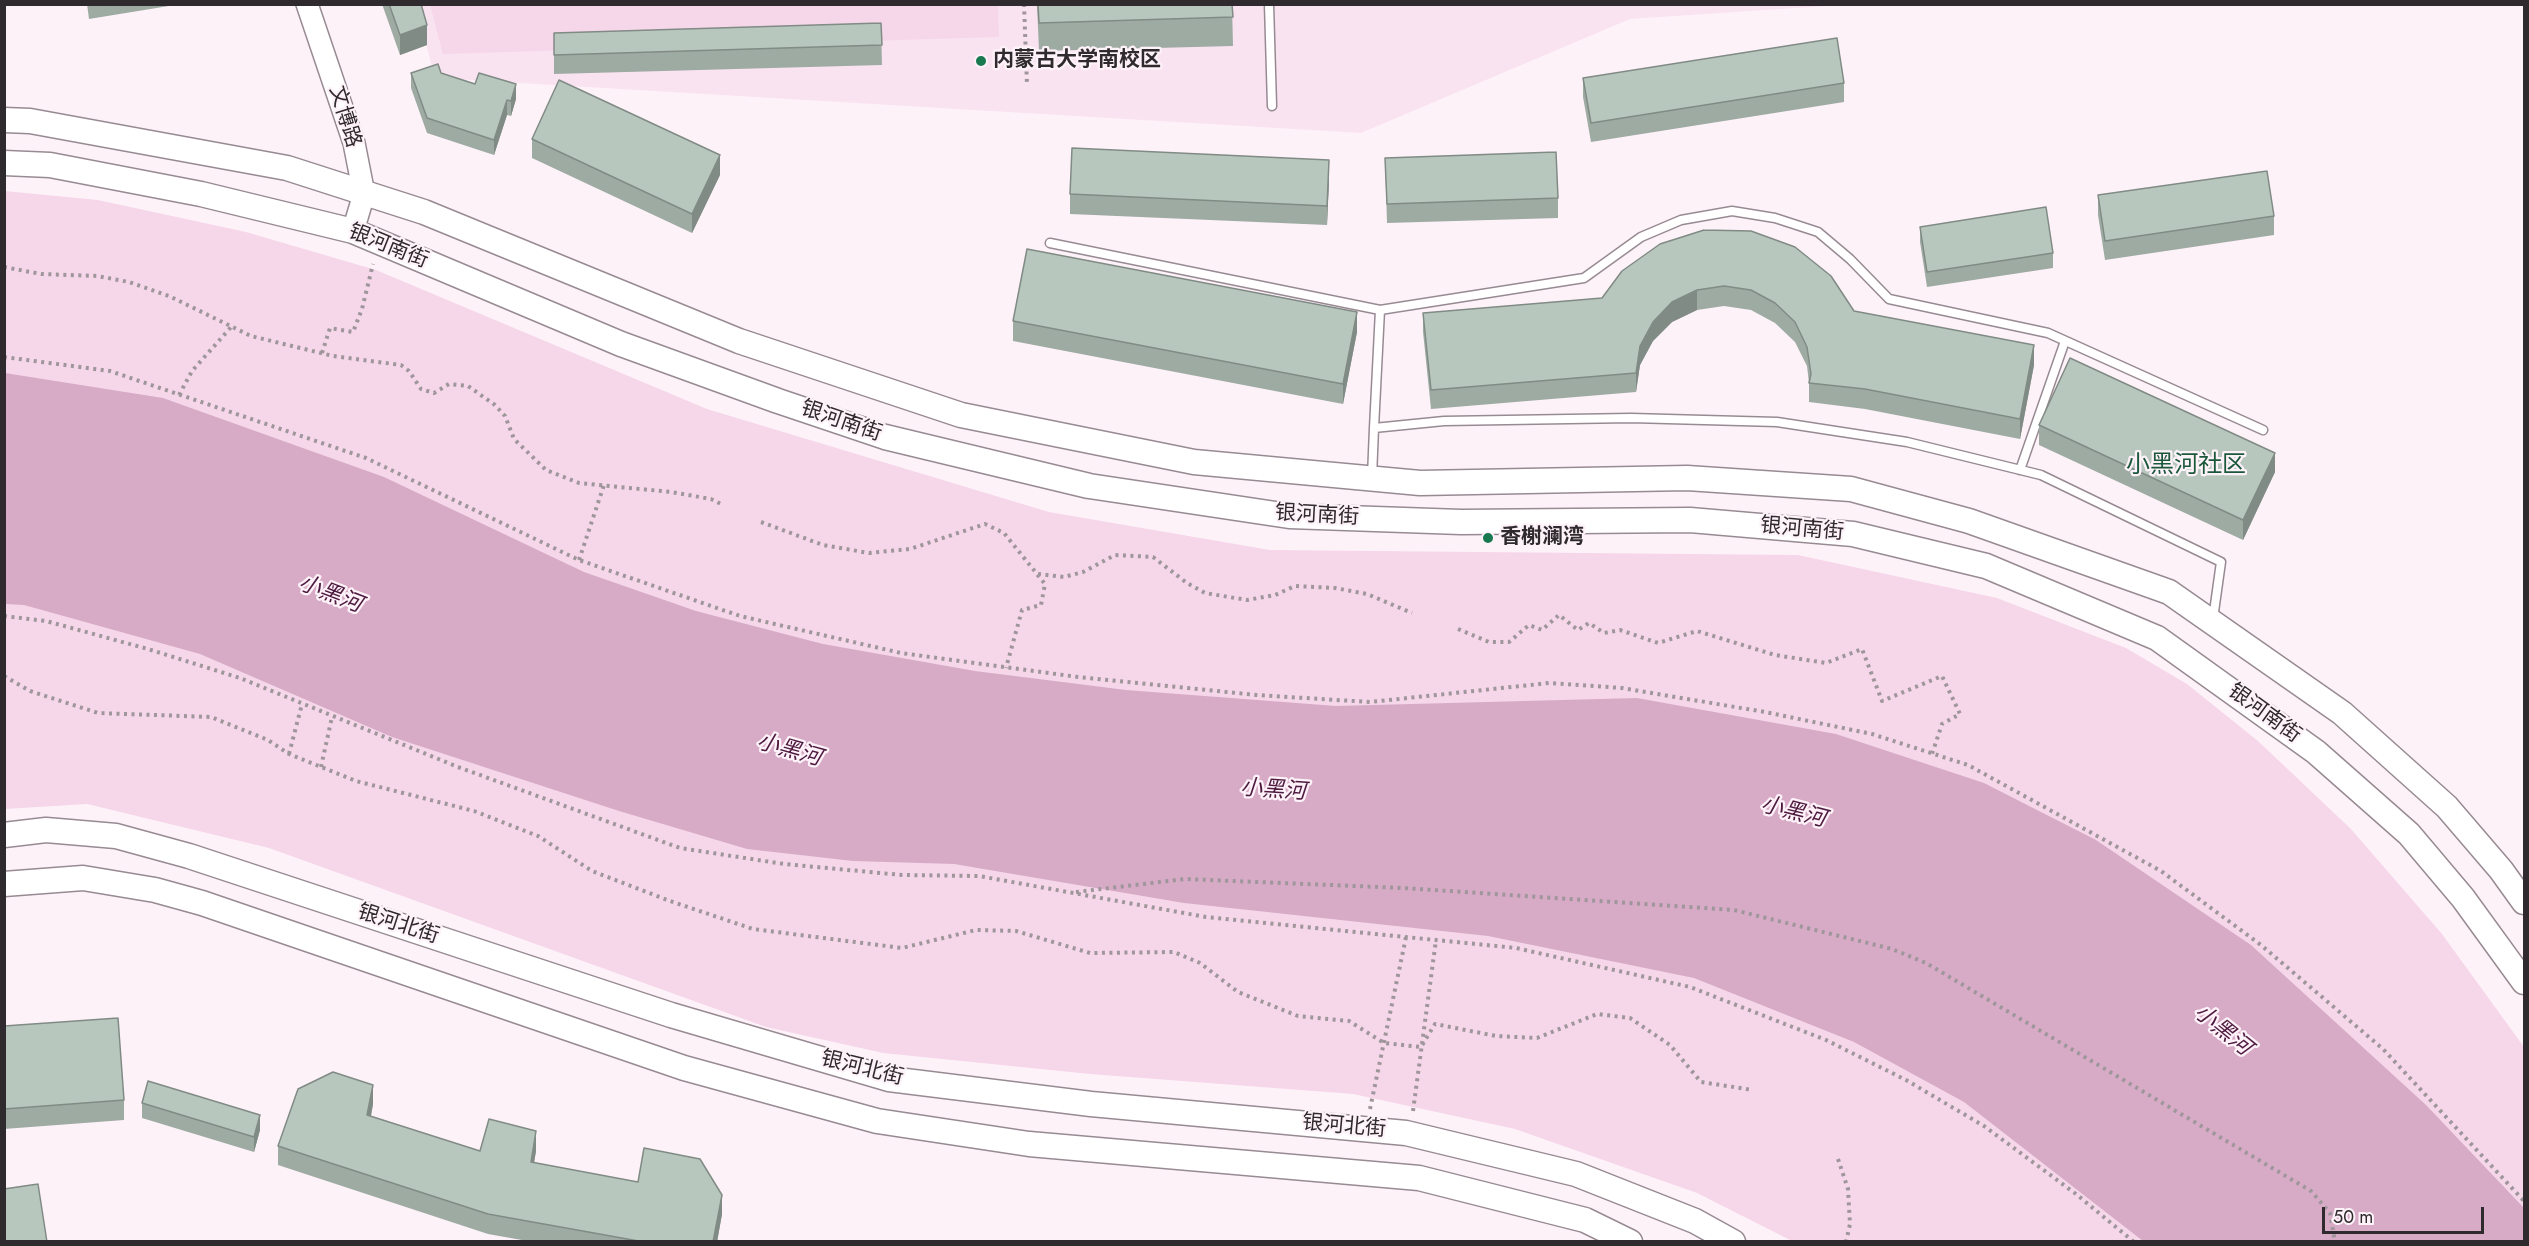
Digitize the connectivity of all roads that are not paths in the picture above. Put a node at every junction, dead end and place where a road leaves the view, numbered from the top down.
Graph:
1 (307, 4) edge
2 (1269, 4) edge
3 (1272, 106) dead end
4 (4, 120) edge
5 (4, 163) edge
6 (364, 194) junction
7 (353, 231) junction
8 (1050, 243) dead end
9 (1380, 310) junction
10 (2065, 340) junction
11 (1374, 428) junction
12 (2262, 430) dead end
13 (2020, 470) junction
14 (1372, 479) junction
15 (2213, 622) junction
16 (4, 835) edge
17 (4, 884) edge
18 (2524, 902) edge
19 (2524, 982) edge
20 (1630, 1242) edge
21 (1732, 1242) edge

1 - 6 street, 文博路
2 - 3 lane
4 - 6 main road, 银河南街
5 - 7 main road, 银河南街
6 - 7 street, 文博路
6 - 14 main road, 银河南街
7 - 19 main road, 银河南街
8 - 9 lane
9 - 10 lane
9 - 11 lane
10 - 12 lane
10 - 13 lane
11 - 13 lane
11 - 14 lane
13 - 15 lane
14 - 15 main road, 银河南街
15 - 18 main road, 银河南街
16 - 21 main road, 银河北街
17 - 20 main road, 银河北街

